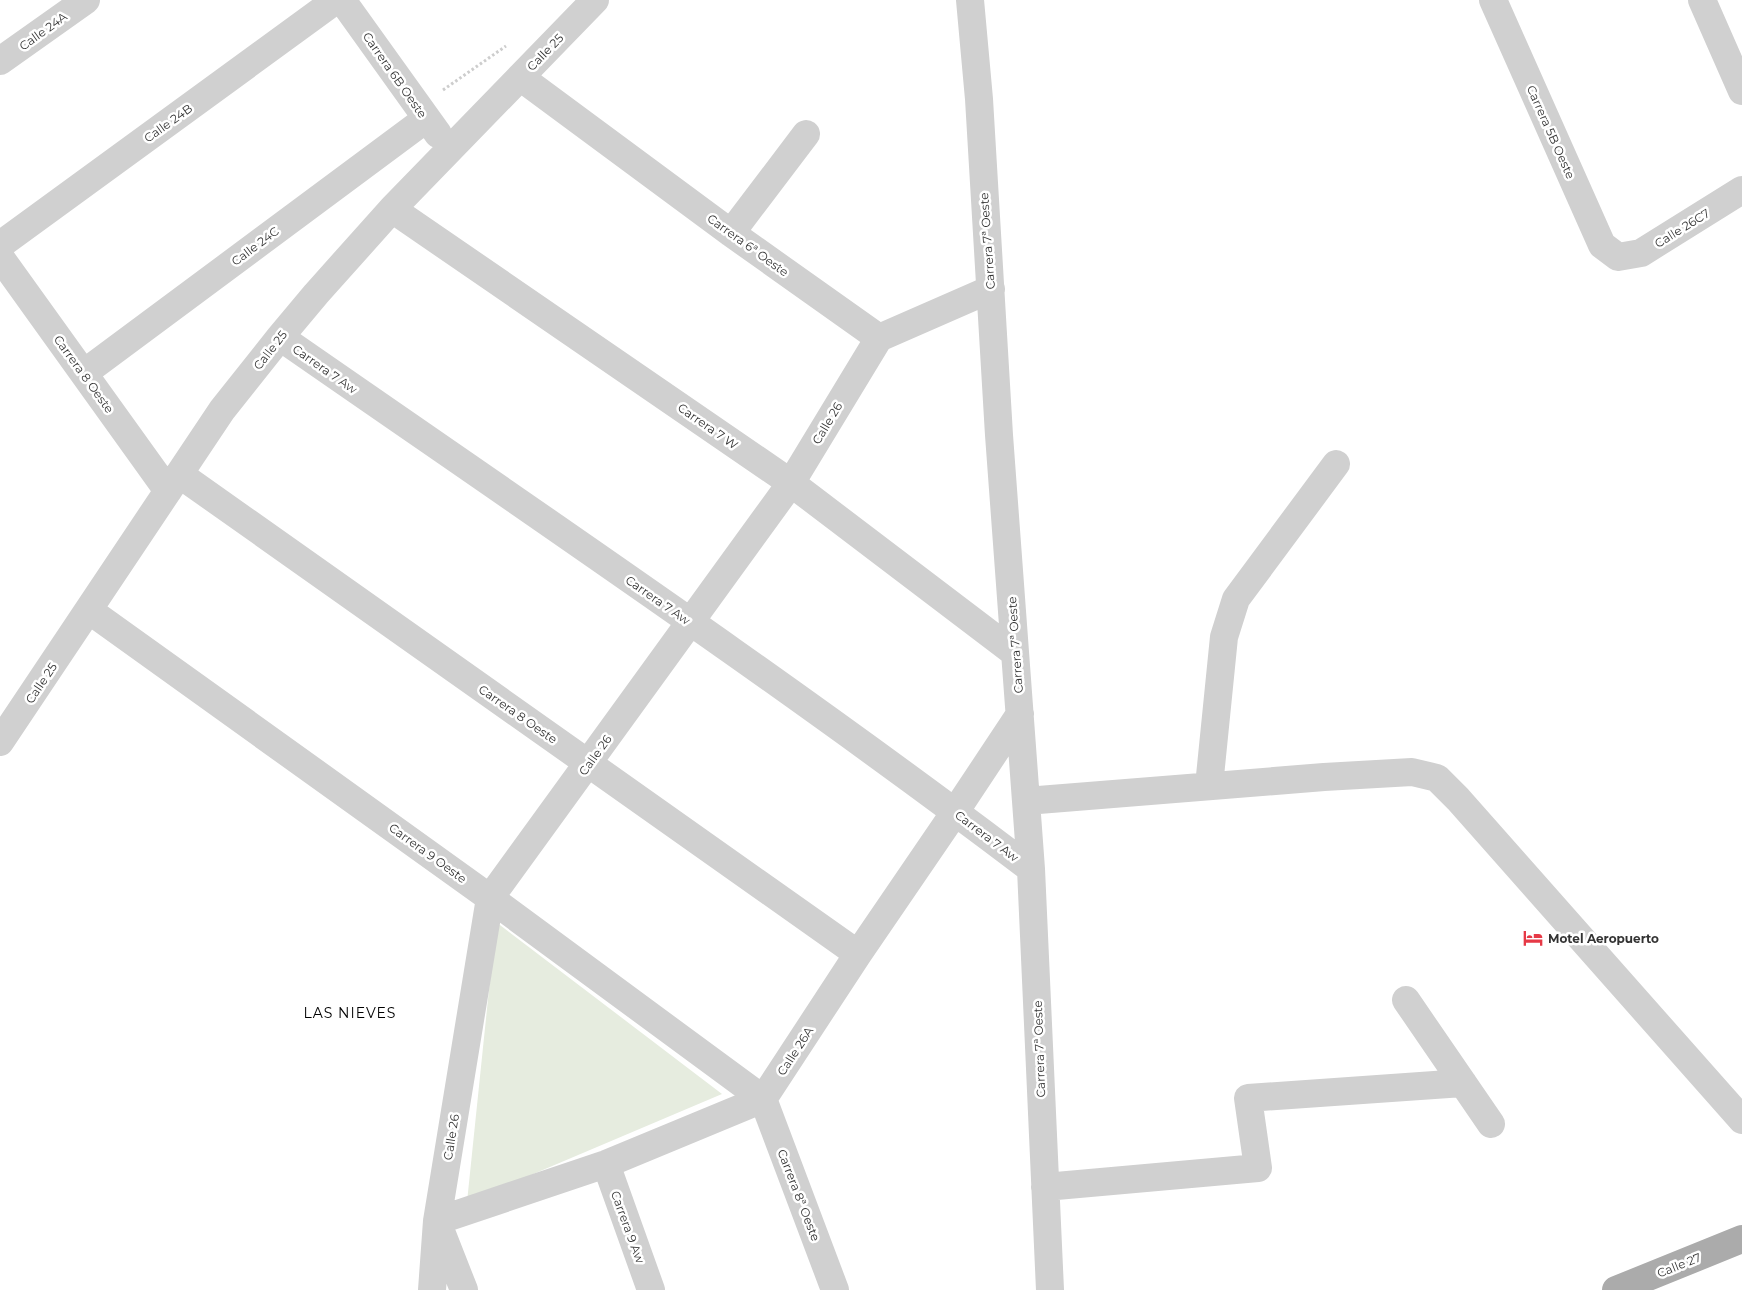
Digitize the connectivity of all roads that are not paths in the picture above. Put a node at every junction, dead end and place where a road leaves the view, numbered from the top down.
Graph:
1 (86, 0) edge
2 (336, 0) edge
3 (342, 0) edge
4 (594, 0) edge
5 (970, 0) edge
6 (1492, 0) edge
7 (1702, 0) edge
8 (0, 61) edge
9 (520, 77) junction
10 (1742, 91) edge
11 (422, 113) junction
12 (806, 134) dead end
13 (449, 149) junction
14 (1742, 190) edge
15 (392, 209) junction
16 (731, 233) junction
17 (0, 245) edge
18 (0, 257) edge
19 (1618, 257) joint
20 (990, 289) junction
21 (280, 337) junction
22 (879, 338) junction
23 (84, 373) junction
24 (1336, 464) dead end
25 (173, 483) junction
26 (791, 484) junction
27 (90, 611) junction
28 (691, 623) junction
29 (1016, 653) junction
30 (1020, 714) junction
31 (0, 742) edge
32 (588, 764) junction
33 (1208, 786) junction
34 (1026, 800) junction
35 (955, 812) junction
36 (1031, 869) junction
37 (490, 898) junction
38 (858, 954) junction
39 (1406, 1000) dead end
40 (1463, 1083) junction
41 (763, 1100) junction
42 (1742, 1120) edge
43 (1491, 1124) dead end
44 (606, 1164) junction
45 (1045, 1187) junction
46 (437, 1221) junction
47 (1742, 1239) edge
48 (432, 1290) edge
49 (464, 1290) edge
50 (651, 1290) edge
51 (835, 1290) edge
52 (1050, 1290) edge
53 (1616, 1290) edge

1 - 8 street, Calle 24A
2 - 17 street, Calle 24B
3 - 11 street, Carrera 6B Oeste
4 - 9 street, Calle 25
5 - 20 street, Carrera 7ª Oeste
6 - 19 street, Carrera 5B Oeste
7 - 10 street
9 - 13 street, Calle 25
9 - 16 street, Carrera 6ª Oeste
11 - 13 street, Carrera 6B Oeste
11 - 23 street, Calle 24C
12 - 16 street
13 - 15 street, Calle 25
14 - 19 street, Calle 26C7
15 - 21 street, Calle 25
15 - 26 street, Carrera 7 W
16 - 22 street, Carrera 6ª Oeste
18 - 23 street, Carrera 8 Oeste
20 - 22 street
20 - 29 street, Carrera 7ª Oeste
21 - 25 street, Calle 25
21 - 28 street, Carrera 7 Aw
22 - 26 street, Calle 26
23 - 25 street, Carrera 8 Oeste
24 - 33 street
25 - 27 street, Calle 25
25 - 32 street, Carrera 8 Oeste
26 - 28 street, Calle 26
26 - 29 street, Carrera 7 W
27 - 31 street, Calle 25
27 - 37 street, Carrera 9 Oeste
28 - 32 street, Calle 26
28 - 35 street, Carrera 7 Aw
29 - 30 street, Carrera 7ª Oeste
30 - 34 street, Carrera 7ª Oeste
30 - 35 street, Calle 26A
32 - 37 street, Calle 26
32 - 38 street, Carrera 8 Oeste
33 - 34 street
33 - 42 street
34 - 36 street, Carrera 7ª Oeste
35 - 36 street, Carrera 7 Aw
35 - 38 street, Calle 26A
36 - 45 street, Carrera 7ª Oeste
37 - 41 street, Carrera 9 Oeste
37 - 46 street, Calle 26
38 - 41 street, Calle 26A
39 - 40 street
40 - 43 street
40 - 45 street
41 - 44 street
41 - 51 street, Carrera 8ª Oeste
44 - 46 street
44 - 50 street, Carrera 9 Aw
45 - 52 street, Carrera 7ª Oeste
46 - 48 street, Calle 26
46 - 49 street
47 - 53 main road, Calle 27

